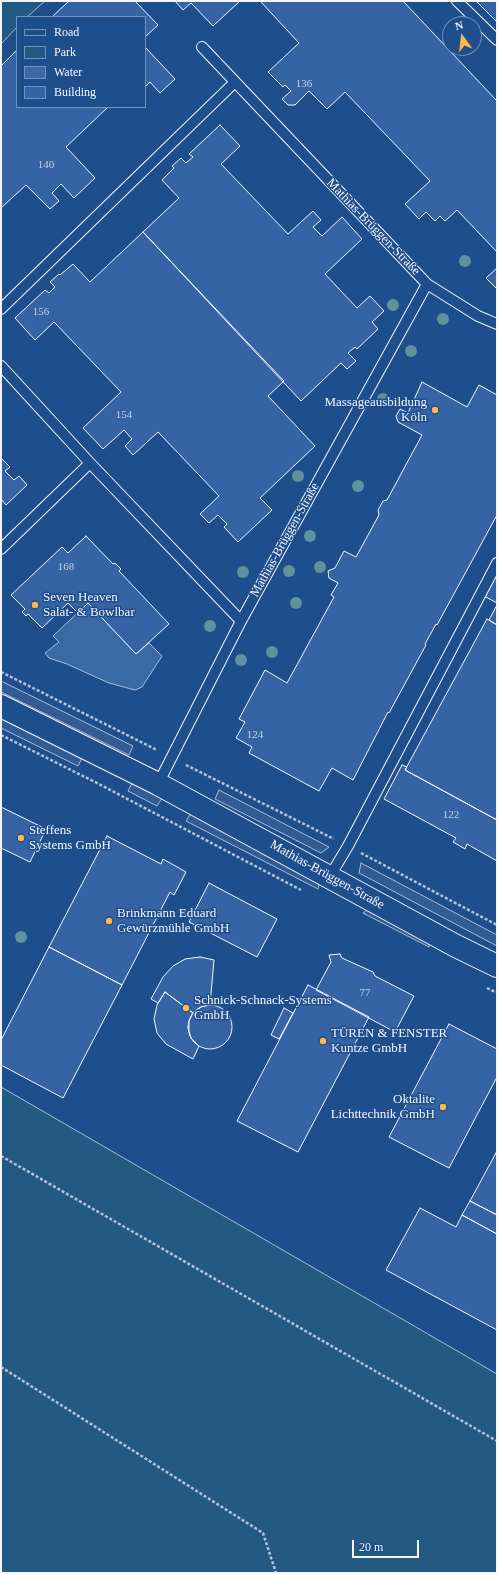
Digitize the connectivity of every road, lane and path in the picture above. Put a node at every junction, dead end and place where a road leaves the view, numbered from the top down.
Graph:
1 (457, 1) edge
2 (497, 40) edge
3 (202, 47) dead end
4 (235, 82) junction
5 (427, 284) junction
6 (1, 310) edge
7 (497, 324) edge
8 (1, 366) edge
9 (90, 463) junction
10 (1, 550) edge
11 (497, 563) edge
12 (241, 621) junction
13 (1, 672) edge
14 (1, 706) edge
15 (1, 735) edge
16 (171, 758) junction
17 (158, 784) junction
18 (348, 846) junction
19 (330, 876) junction
20 (307, 892) dead end
21 (497, 925) edge
22 (497, 966) edge
23 (484, 986) dead end
24 (497, 993) edge
25 (1, 1156) edge
26 (1, 1367) edge
27 (497, 1441) edge
28 (276, 1573) edge

1 - 2 lane
3 - 4 lane, Mathias-Brüggen-Straße
4 - 5 lane, Mathias-Brüggen-Straße
4 - 6 lane
5 - 7 lane
5 - 12 lane, Mathias-Brüggen-Straße
8 - 9 lane
9 - 10 lane
9 - 12 lane
11 - 18 lane
12 - 16 lane, Mathias-Brüggen-Straße
13 - 16 path
14 - 17 street, Mathias-Brüggen-Straße
15 - 20 path
16 - 17 lane, Mathias-Brüggen-Straße
16 - 18 path
17 - 19 street, Mathias-Brüggen-Straße
18 - 19 lane
18 - 21 path
19 - 22 street, Mathias-Brüggen-Straße
23 - 24 path
25 - 27 path
26 - 28 path

